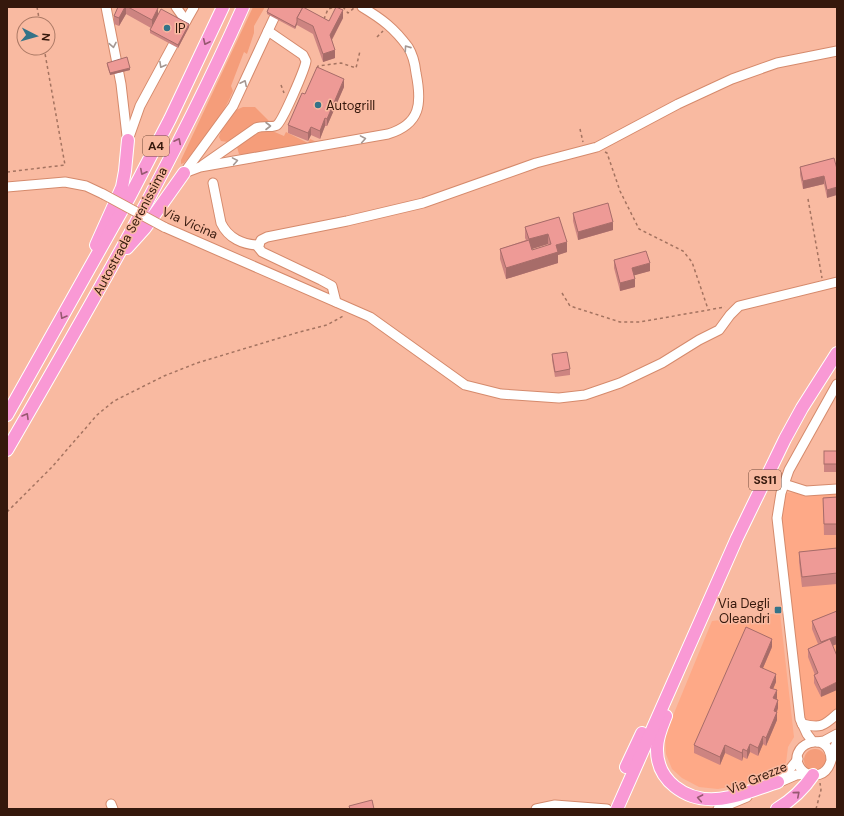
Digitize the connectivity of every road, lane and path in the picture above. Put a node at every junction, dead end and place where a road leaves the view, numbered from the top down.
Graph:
1 (106, 7) edge
2 (176, 7) edge
3 (194, 7) edge
4 (223, 7) edge
5 (243, 7) edge
6 (335, 7) edge
7 (343, 7) edge
8 (355, 7) edge
9 (362, 7) edge
10 (274, 18) edge
11 (324, 20) edge
12 (186, 21) junction
13 (268, 31) junction
14 (360, 51) dead end
15 (837, 51) edge
16 (45, 56) edge
17 (314, 73) edge
18 (281, 85) dead end
19 (286, 98) dead end
20 (580, 129) dead end
21 (128, 140) junction
22 (598, 147) junction
23 (585, 150) junction
24 (200, 167) junction
25 (7, 172) edge
26 (184, 173) junction
27 (213, 183) dead end
28 (7, 187) edge
29 (808, 199) dead end
30 (259, 245) junction
31 (114, 262) junction
32 (83, 282) junction
33 (837, 282) edge
34 (823, 285) junction
35 (562, 293) dead end
36 (336, 302) junction
37 (739, 306) junction
38 (708, 309) junction
39 (353, 310) junction
40 (837, 353) edge
41 (837, 384) edge
42 (7, 415) edge
43 (7, 450) edge
44 (784, 484) junction
45 (837, 489) edge
46 (7, 512) edge
47 (704, 612) junction
48 (837, 714) edge
49 (659, 715) junction
50 (802, 724) junction
51 (837, 734) edge
52 (837, 741) edge
53 (815, 742) junction
54 (800, 750) junction
55 (798, 760) junction
56 (831, 760) junction
57 (813, 775) junction
58 (778, 782) junction
59 (536, 809) edge
60 (608, 809) edge
61 (617, 809) edge
62 (718, 809) edge
63 (777, 809) edge
64 (816, 809) edge

1 -> 21 street
2 - 12 street
3 - 12 street
4 -> 32 highway, Autostrada Serenissima / A4
31 -> 5 highway, Autostrada Serenissima / A4
6 - 11 path
7 - 8 path
24 -> 9 street
10 - 13 street
12 -> 21 street
24 -> 13 street
26 -> 13 street
14 - 17 path
15 - 22 street
16 - 25 path
18 - 19 path
20 - 23 path
21 - 32 highway
22 - 23 street
22 - 38 path
23 - 30 street
24 - 26 street
26 - 31 highway
27 - 30 street
28 - 36 street, Via Vicina, bridge
29 - 34 path
30 - 36 street
43 -> 31 highway, Autostrada Serenissima / A4
32 -> 42 highway, Autostrada Serenissima / A4
33 - 34 street
34 - 37 street
35 - 38 path
36 - 39 street, Via Vicina
37 - 38 path
37 - 39 street, Via Vicina
39 - 46 path
40 - 47 highway, SS11
41 - 44 street
44 - 45 street
44 - 50 street
47 - 49 highway, SS11
58 -> 47 highway
48 - 50 street
49 - 60 highway
49 - 61 highway, SS11
50 - 53 street
50 - 54 street
51 - 53 street, Via Grezze
52 - 56 street
53 - 54 street, Via Grezze
53 - 56 street
54 - 55 street, Via Grezze
55 - 57 street, Via Grezze
55 - 58 street
56 - 57 street
57 - 58 street, Via Grezze
63 -> 57 highway
57 - 64 path
58 - 62 street, Via Grezze
59 - 60 street

